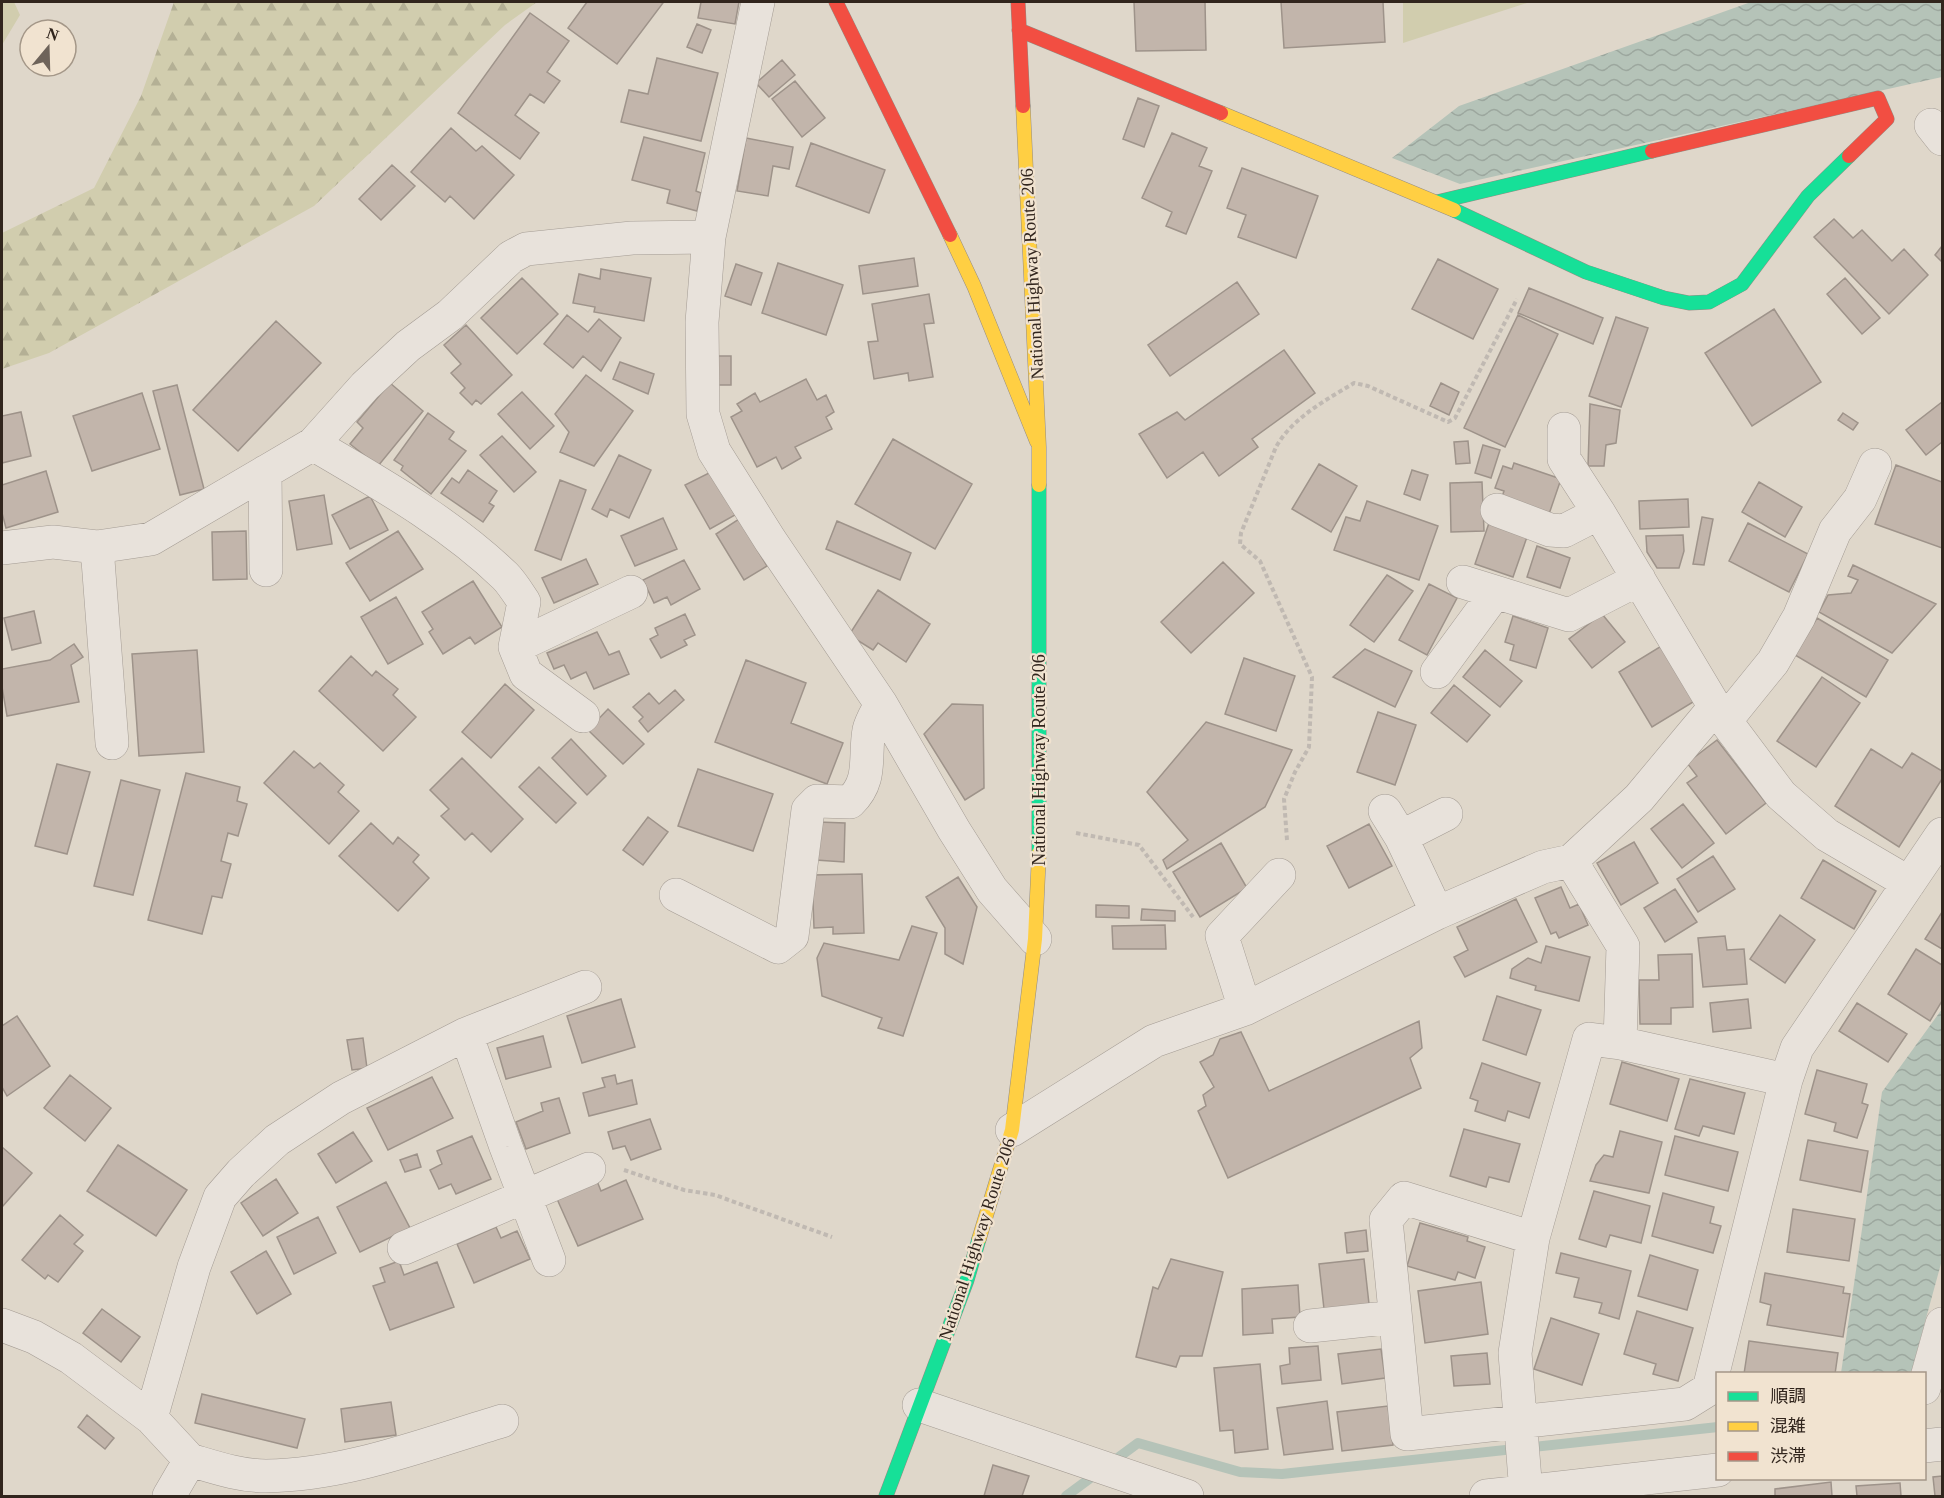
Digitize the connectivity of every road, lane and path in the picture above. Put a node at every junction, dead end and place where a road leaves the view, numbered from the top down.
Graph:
1 (758, 2) edge
2 (836, 2) edge
3 (1018, 2) edge
4 (1019, 30) junction
5 (1437, 202) junction
6 (709, 237) junction
7 (1517, 299) dead end
8 (1564, 429) dead end
9 (313, 444) junction
10 (1039, 447) junction
11 (1875, 465) dead end
12 (265, 472) junction
13 (1497, 510) dead end
14 (1599, 513) junction
15 (98, 547) junction
16 (2, 548) edge
17 (266, 570) dead end
18 (1639, 579) junction
19 (1463, 582) dead end
20 (631, 592) dead end
21 (1495, 593) junction
22 (515, 647) junction
23 (1437, 672) dead end
24 (881, 704) junction
25 (1721, 713) junction
26 (583, 716) dead end
27 (112, 743) dead end
28 (1446, 814) dead end
29 (1040, 827) junction
30 (1942, 834) edge
31 (1571, 861) junction
32 (1279, 875) joint
33 (1909, 883) junction
34 (676, 894) dead end
35 (1437, 913) junction
36 (1222, 936) junction
37 (1035, 939) junction
38 (585, 987) dead end
39 (1245, 1009) junction
40 (466, 1034) junction
41 (1620, 1043) junction
42 (1786, 1080) junction
43 (1012, 1130) junction
44 (589, 1169) joint
45 (526, 1196) junction
46 (832, 1237) dead end
47 (1533, 1238) junction
48 (404, 1248) dead end
49 (549, 1260) dead end
50 (1395, 1317) junction
51 (1942, 1324) edge
52 (2, 1325) edge
53 (1310, 1326) dead end
54 (1926, 1381) edge
55 (919, 1405) junction
56 (151, 1418) junction
57 (502, 1421) dead end
58 (1520, 1427) junction
59 (1942, 1444) edge
60 (1926, 1446) edge
61 (190, 1460) junction
62 (1716, 1470) edge
63 (1525, 1482) junction
64 (169, 1497) edge
65 (886, 1497) edge
66 (1187, 1497) edge
67 (1486, 1497) edge

1 - 6 street
2 - 10 main road
3 - 4 main road, National Highway Route 206
4 - 5 main road
4 - 10 main road, National Highway Route 206
5 - 5 main road
6 - 9 street
6 - 24 street
7 - 32 path
8 - 14 street
9 - 12 street
9 - 22 street
10 - 29 main road, National Highway Route 206
11 - 25 street
12 - 15 street
12 - 17 street
13 - 14 street
14 - 18 street
15 - 16 street
15 - 27 street
18 - 21 street
18 - 25 street
19 - 21 street
20 - 22 street
21 - 23 street
22 - 26 street
24 - 34 street
24 - 37 street
25 - 31 street
25 - 33 street
28 - 35 street
29 - 36 path
29 - 37 main road, National Highway Route 206
30 - 33 street
31 - 35 street
31 - 41 street
32 - 36 street
33 - 42 street
35 - 39 street
36 - 39 street
37 - 43 main road, National Highway Route 206
38 - 40 street
39 - 43 street
40 - 45 street
40 - 56 street
41 - 42 street
41 - 47 street
42 - 58 street
43 - 55 main road, National Highway Route 206
44 - 45 street
44 - 46 path
45 - 48 street
45 - 49 street
47 - 50 street
47 - 58 street
50 - 53 street
50 - 58 street
51 - 54 street
52 - 56 street
55 - 65 main road, National Highway Route 206
55 - 66 street
56 - 61 street
57 - 61 street
58 - 63 street
59 - 60 street
61 - 64 street
62 - 63 street
63 - 67 street

